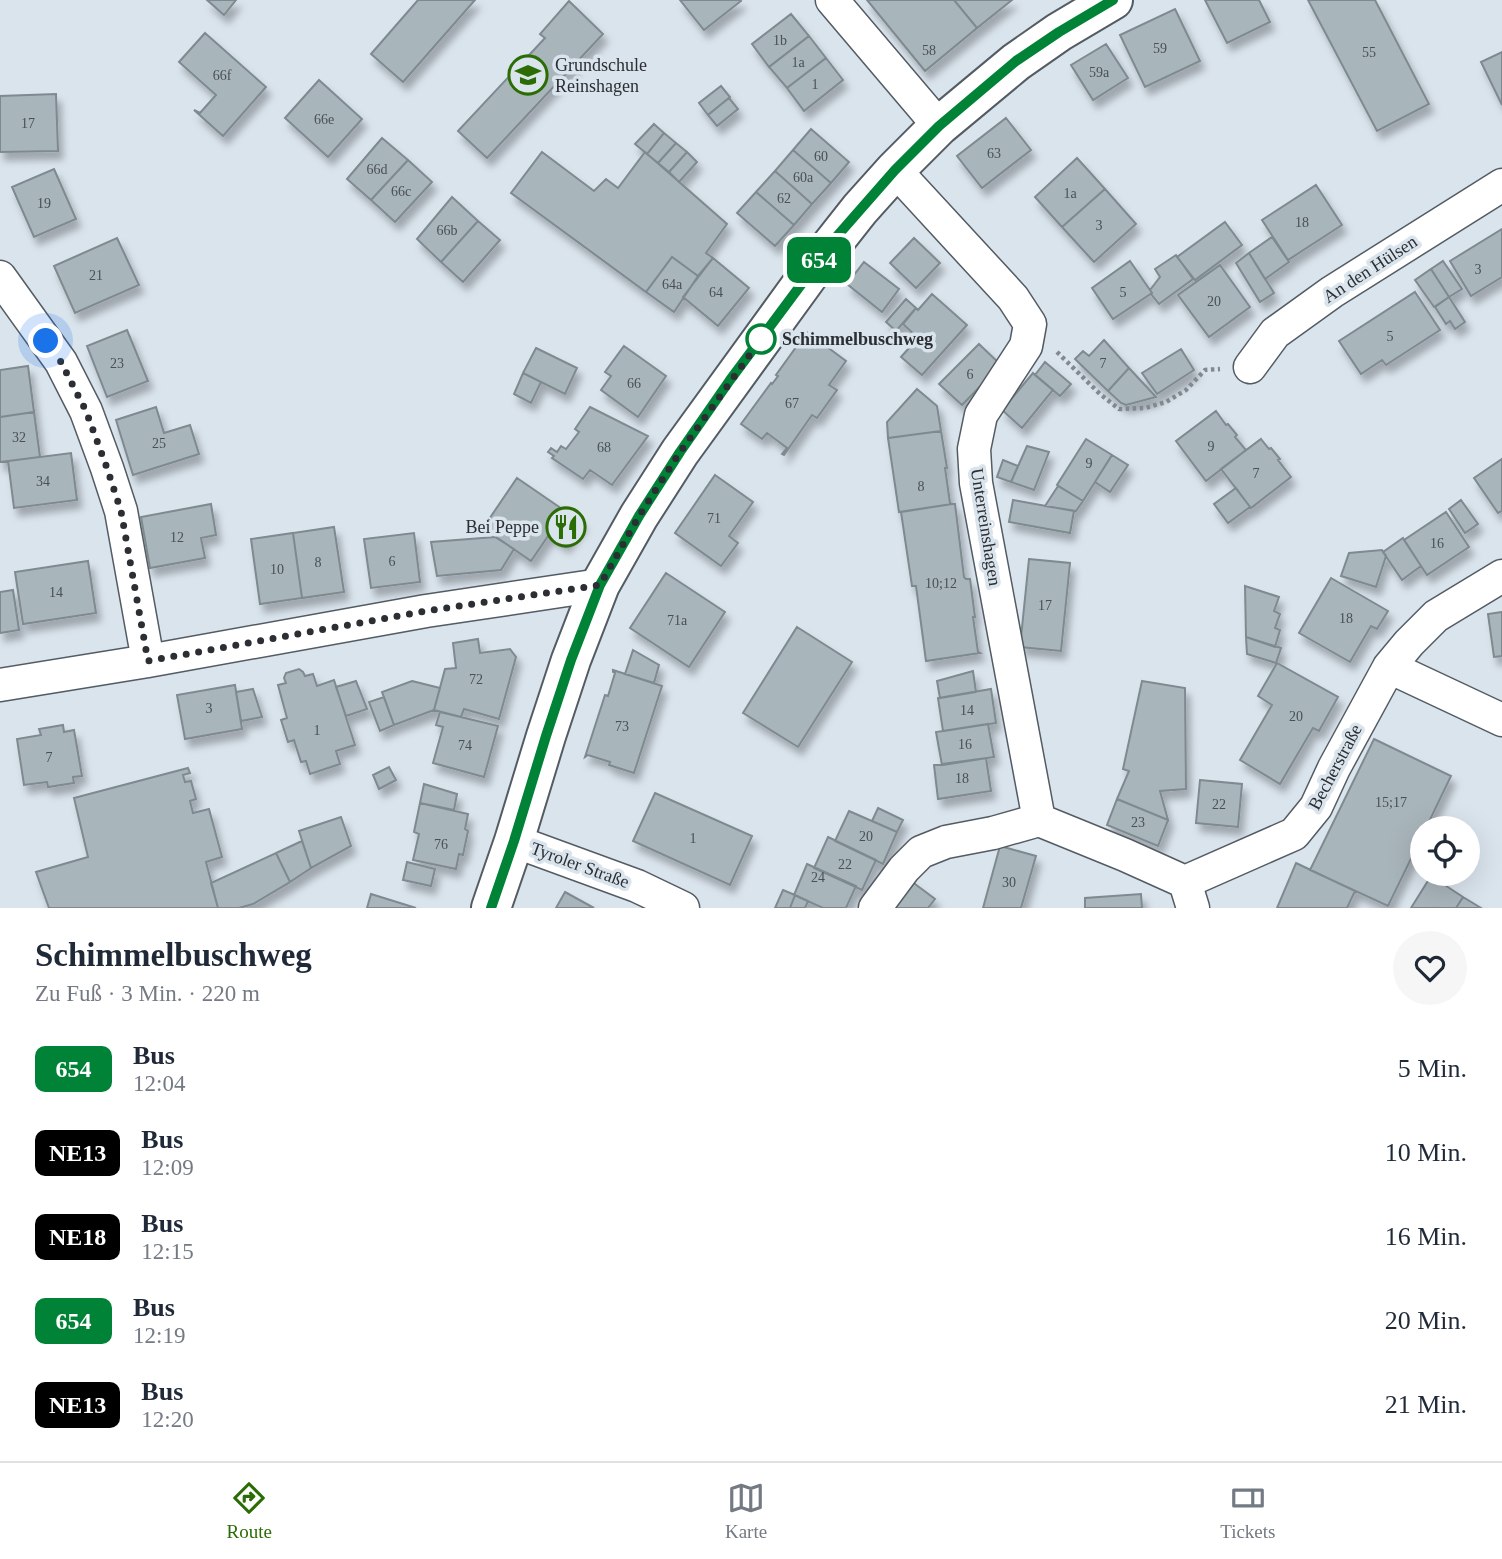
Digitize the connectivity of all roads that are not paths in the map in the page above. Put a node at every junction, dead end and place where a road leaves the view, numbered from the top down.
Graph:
1 (832, 0) edge
2 (1113, 0) edge
3 (939, 126) junction
4 (895, 170) junction
5 (1502, 185) edge
6 (0, 277) edge
7 (1250, 367) dead end
8 (1502, 576) edge
9 (600, 585) junction
10 (148, 661) junction
11 (1389, 667) junction
12 (0, 685) edge
13 (1502, 720) edge
14 (1039, 820) junction
15 (514, 841) junction
16 (1189, 895) edge
17 (491, 908) edge
18 (683, 908) edge
19 (875, 908) edge

1 - 3 street
2 - 3 main road
3 - 4 main road
4 - 9 main road
4 - 14 street, Unterreinshagen
5 - 7 street, An den Hülsen
6 - 10 street
8 - 11 street, Becherstraße
9 - 10 street
9 - 15 main road
10 - 12 street
11 - 13 street
11 - 16 street, Becherstraße
14 - 16 street
14 - 19 street
15 - 17 main road
15 - 18 street, Tyroler Straße

